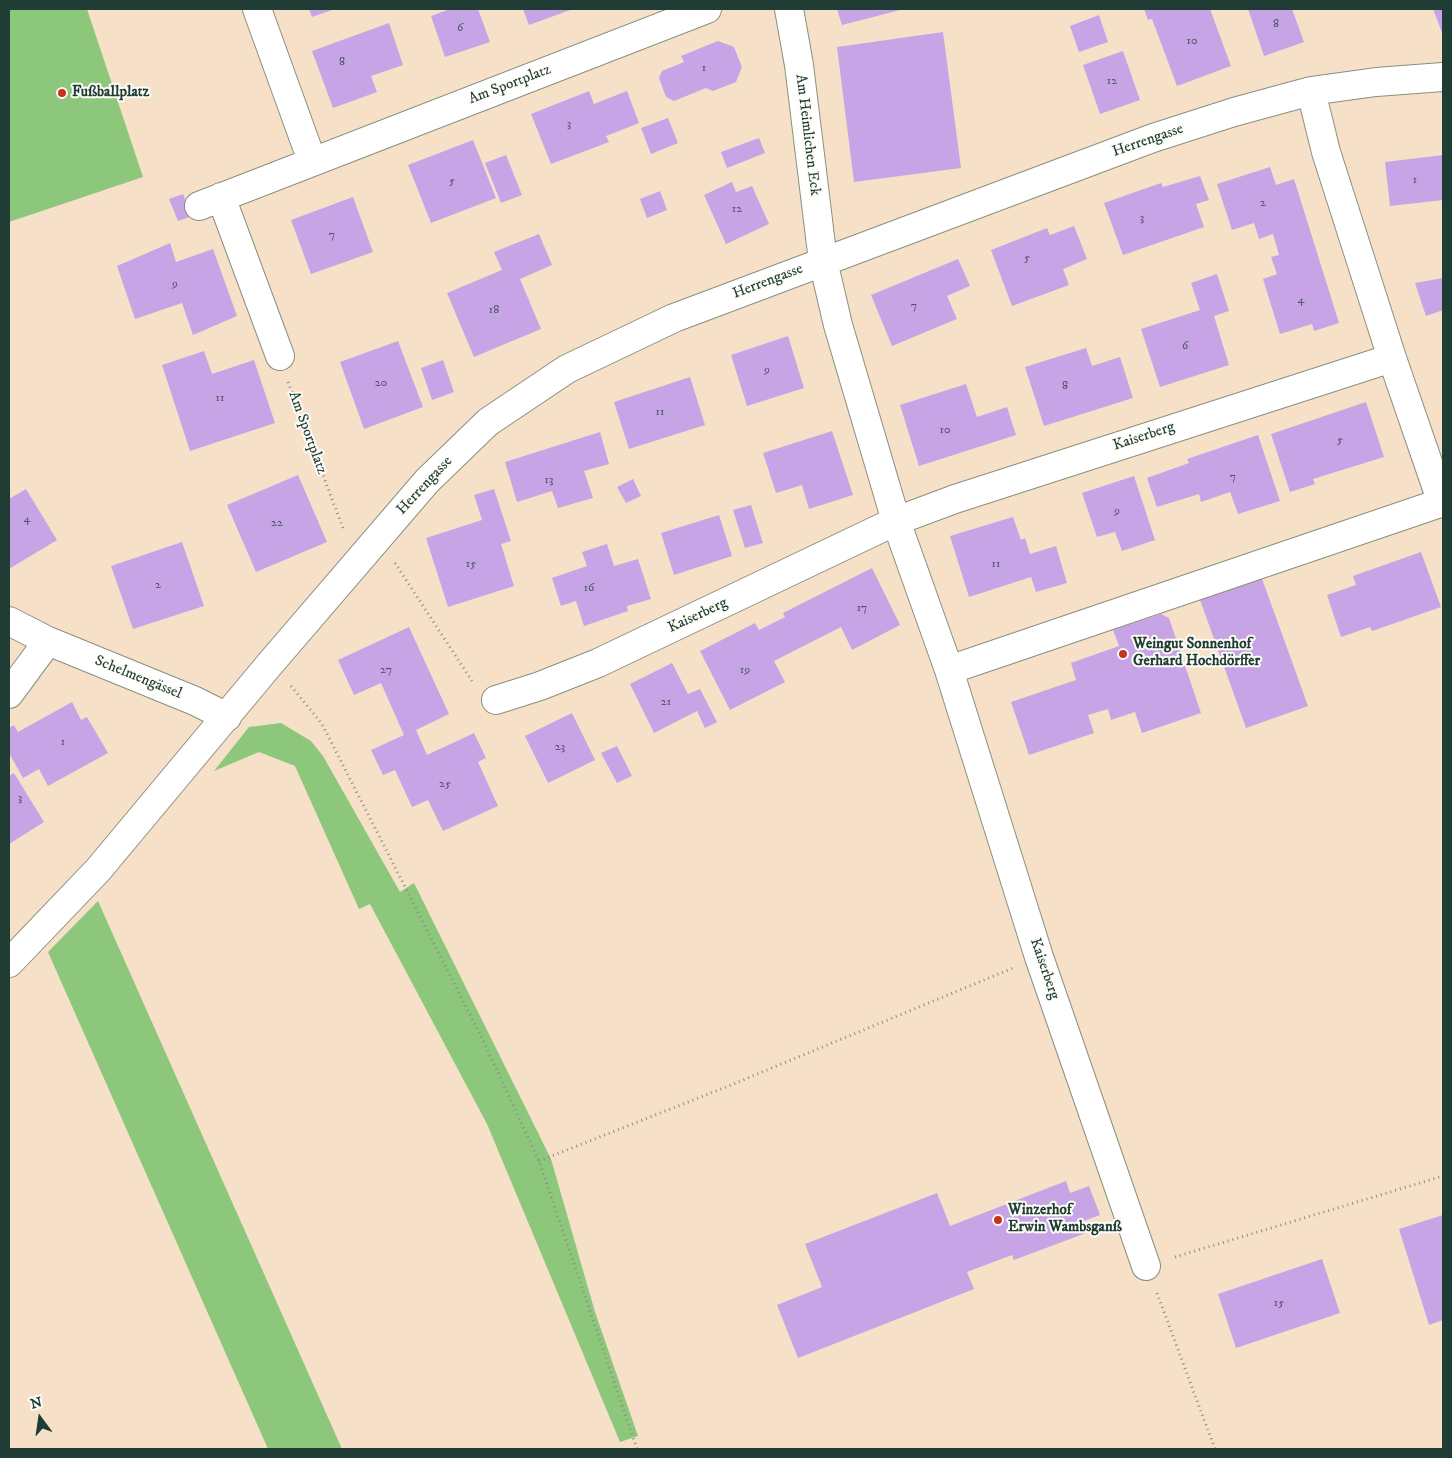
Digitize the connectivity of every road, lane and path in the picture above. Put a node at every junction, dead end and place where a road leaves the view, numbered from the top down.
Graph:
1 (257, 9) edge
2 (707, 9) edge
3 (789, 9) edge
4 (1443, 77) edge
5 (1311, 91) junction
6 (312, 161) junction
7 (823, 261) junction
8 (280, 356) joint
9 (1392, 358) junction
10 (1443, 502) edge
11 (896, 521) junction
12 (342, 527) dead end
13 (378, 538) junction
14 (9, 621) edge
15 (48, 641) junction
16 (269, 664) junction
17 (949, 670) junction
18 (9, 694) edge
19 (496, 700) joint
20 (227, 717) junction
21 (1039, 957) junction
22 (9, 963) edge
23 (539, 1161) junction
24 (1443, 1176) edge
25 (1146, 1266) junction
26 (637, 1449) edge
27 (1215, 1449) edge

1 - 6 street
2 - 6 street, Am Sportplatz
3 - 7 street, Am Heimlichen Eck
4 - 5 street, Herrengasse
5 - 7 street, Herrengasse
5 - 9 street
6 - 8 street, Am Sportplatz
7 - 11 street, Kaiserberg
7 - 13 street, Herrengasse
8 - 12 path, Am Sportplatz
9 - 10 street
9 - 11 street, Kaiserberg
10 - 17 street
11 - 17 street, Kaiserberg
11 - 19 street, Kaiserberg
13 - 16 street, Herrengasse
13 - 19 path
14 - 15 street, Schelmengässel
15 - 18 street
15 - 20 street, Schelmengässel
16 - 20 street, Herrengasse
16 - 23 path
17 - 21 street, Kaiserberg
20 - 22 street, Herrengasse
21 - 23 path
21 - 25 street, Kaiserberg
23 - 26 path
24 - 25 path
25 - 27 path

